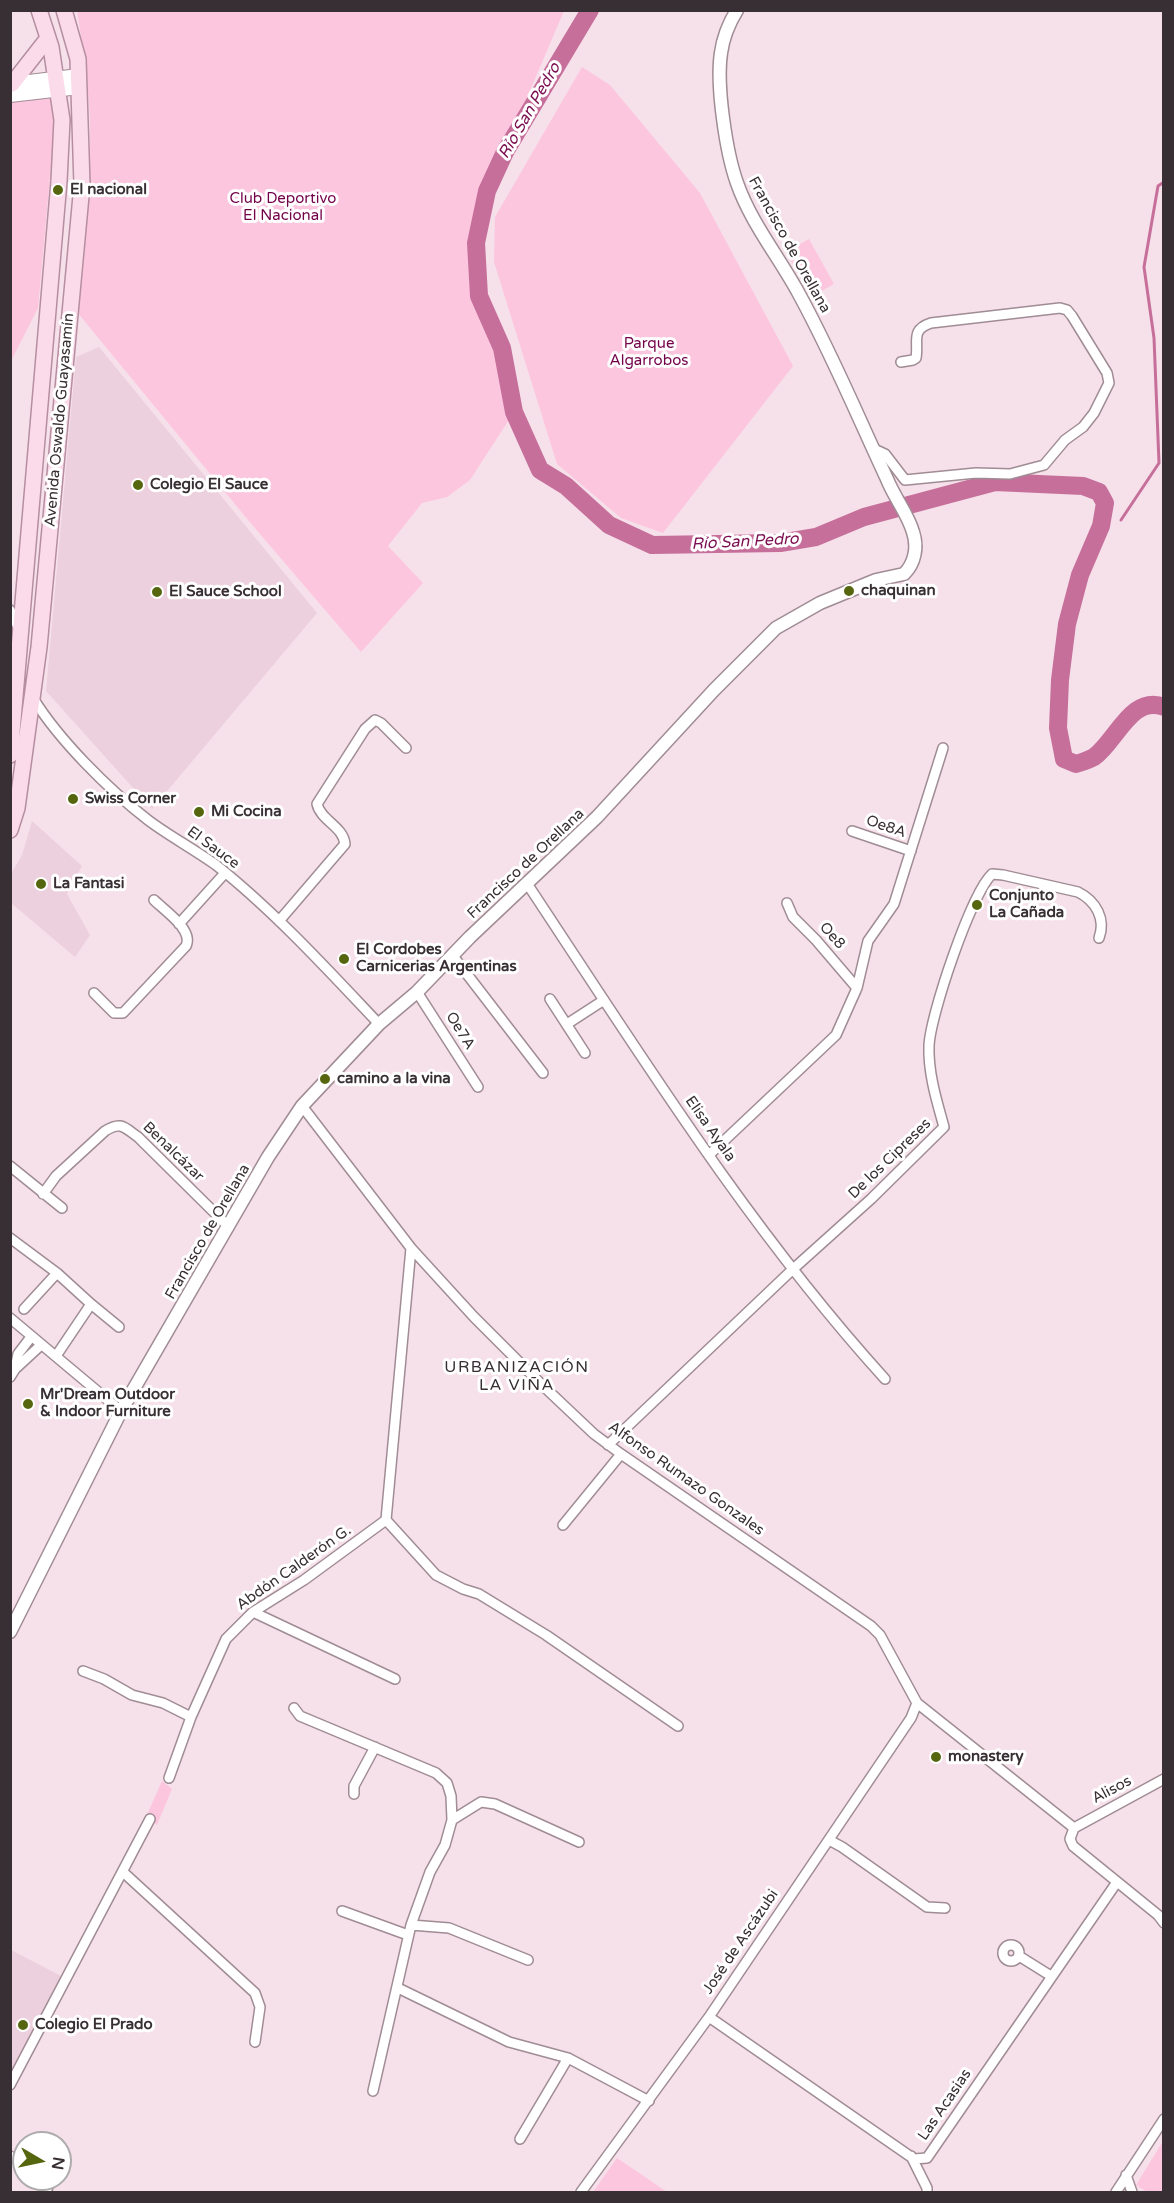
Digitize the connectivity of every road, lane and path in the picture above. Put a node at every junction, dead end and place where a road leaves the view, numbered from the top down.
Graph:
1 (39, 10) edge
2 (64, 10) edge
3 (737, 10) edge
4 (48, 38) junction
5 (79, 82) junction
6 (57, 83) junction
7 (11, 89) edge
8 (901, 362) dead end
9 (874, 449) junction
10 (10, 610) edge
11 (21, 634) junction
12 (32, 696) junction
13 (406, 748) dead end
14 (943, 748) dead end
15 (10, 755) edge
16 (10, 830) edge
17 (852, 831) dead end
18 (910, 851) junction
19 (225, 873) junction
20 (528, 885) junction
21 (154, 900) dead end
22 (787, 903) dead end
23 (279, 921) junction
24 (179, 924) junction
25 (1099, 938) dead end
26 (453, 956) junction
27 (857, 988) junction
28 (417, 992) junction
29 (94, 993) dead end
30 (550, 999) dead end
31 (604, 1000) junction
32 (379, 1024) junction
33 (567, 1024) junction
34 (585, 1053) dead end
35 (543, 1073) dead end
36 (478, 1087) dead end
37 (302, 1106) junction
38 (709, 1155) junction
39 (10, 1166) edge
40 (44, 1194) junction
41 (62, 1208) dead end
42 (229, 1227) junction
43 (11, 1239) edge
44 (411, 1248) junction
45 (792, 1270) junction
46 (57, 1273) junction
47 (91, 1304) junction
48 (24, 1310) dead end
49 (10, 1318) edge
50 (119, 1327) dead end
51 (31, 1337) junction
52 (41, 1345) junction
53 (56, 1356) junction
54 (13, 1373) edge
55 (885, 1379) dead end
56 (121, 1411) junction
57 (608, 1445) junction
58 (621, 1454) junction
59 (386, 1520) junction
60 (563, 1525) dead end
61 (253, 1612) junction
62 (10, 1632) edge
63 (83, 1671) dead end
64 (394, 1679) dead end
65 (917, 1703) junction
66 (294, 1708) dead end
67 (191, 1717) junction
68 (678, 1726) dead end
69 (375, 1747) junction
70 (169, 1778) dead end
71 (1164, 1779) edge
72 (354, 1794) dead end
73 (150, 1820) dead end
74 (452, 1820) junction
75 (1074, 1828) junction
76 (829, 1840) junction
77 (579, 1842) dead end
78 (123, 1872) junction
79 (1117, 1882) junction
80 (945, 1908) dead end
81 (342, 1911) dead end
82 (1164, 1923) edge
83 (410, 1930) junction
84 (1018, 1956) dead end
85 (528, 1960) dead end
86 (1051, 1976) junction
87 (398, 1988) junction
88 (710, 2017) junction
89 (255, 2042) dead end
90 (568, 2058) junction
91 (10, 2085) edge
92 (373, 2091) dead end
93 (649, 2101) junction
94 (1164, 2119) edge
95 (520, 2139) dead end
96 (910, 2156) junction
97 (1126, 2175) junction
98 (581, 2193) edge
99 (927, 2193) edge
100 (1116, 2193) edge
101 (1132, 2193) edge

1 - 4 main road, Avenida Oswaldo Guayasamín
2 - 5 main road, Avenida Oswaldo Guayasamín
3 - 9 street, Francisco de Orellana
4 - 6 main road, Avenida Oswaldo Guayasamín
4 - 7 main road
5 - 6 main road
5 - 12 main road, Avenida Oswaldo Guayasamín
6 - 7 main road
6 - 11 main road, Avenida Oswaldo Guayasamín
8 - 9 street
9 - 20 street, Francisco de Orellana
10 - 11 street
11 - 15 main road, Avenida Oswaldo Guayasamín
12 - 16 main road, Avenida Oswaldo Guayasamín
12 - 19 street, El Sauce
13 - 23 street
14 - 18 street
17 - 18 street, Oe8A
18 - 27 street
19 - 23 street, El Sauce
19 - 24 street
20 - 26 street, Francisco de Orellana
20 - 31 street, Elisa Ayala
21 - 24 street
22 - 27 street, Oe8
23 - 32 street, El Sauce
24 - 29 street
25 - 45 street, De los Cipreses
26 - 28 street, Francisco de Orellana
26 - 35 street
27 - 38 street
28 - 32 street, Francisco de Orellana
28 - 36 street, Oe7A
30 - 33 street
31 - 33 street
31 - 38 street, Elisa Ayala
32 - 37 street, Francisco de Orellana
33 - 34 street
37 - 42 street, Francisco de Orellana
37 - 44 street, Alfonso Rumazo Gonzales
38 - 45 street, Elisa Ayala
39 - 40 street
40 - 41 street
40 - 42 street, Benalcázar
42 - 56 street, Francisco de Orellana
43 - 46 street
44 - 57 street, Alfonso Rumazo Gonzales
44 - 59 street
45 - 55 street, Elisa Ayala
45 - 57 street, De los Cipreses
46 - 47 street
46 - 48 street
47 - 50 street
47 - 53 street
49 - 51 street
51 - 52 street
51 - 54 street
52 - 53 street
52 - 54 street
53 - 56 street
56 - 62 street, Francisco de Orellana
57 - 58 street, Alfonso Rumazo Gonzales
58 - 60 street
58 - 65 street, Alfonso Rumazo Gonzales
59 - 61 street, Abdón Calderón G.
59 - 68 street
61 - 64 street
61 - 67 street, Abdón Calderón G.
63 - 67 street
65 - 75 street
65 - 76 street, José de Ascázubi
66 - 69 street
67 - 70 street, Abdón Calderón G.
69 - 72 street
69 - 74 street
71 - 75 street, Alisos
73 - 78 street
74 - 77 street
74 - 83 street
75 - 79 street
76 - 80 street
76 - 88 street, José de Ascázubi
78 - 89 street
78 - 91 street
79 - 82 street
79 - 86 street, Las Acasias
81 - 83 street
83 - 85 street
83 - 87 street
84 - 86 street
86 - 96 street, Las Acasias
87 - 90 street
87 - 92 street
88 - 93 street, José de Ascázubi
88 - 96 street, Las Acasias
90 - 93 street
90 - 95 street
93 - 98 street, José de Ascázubi
94 - 97 street
96 - 99 street
97 - 100 street
97 - 101 street

